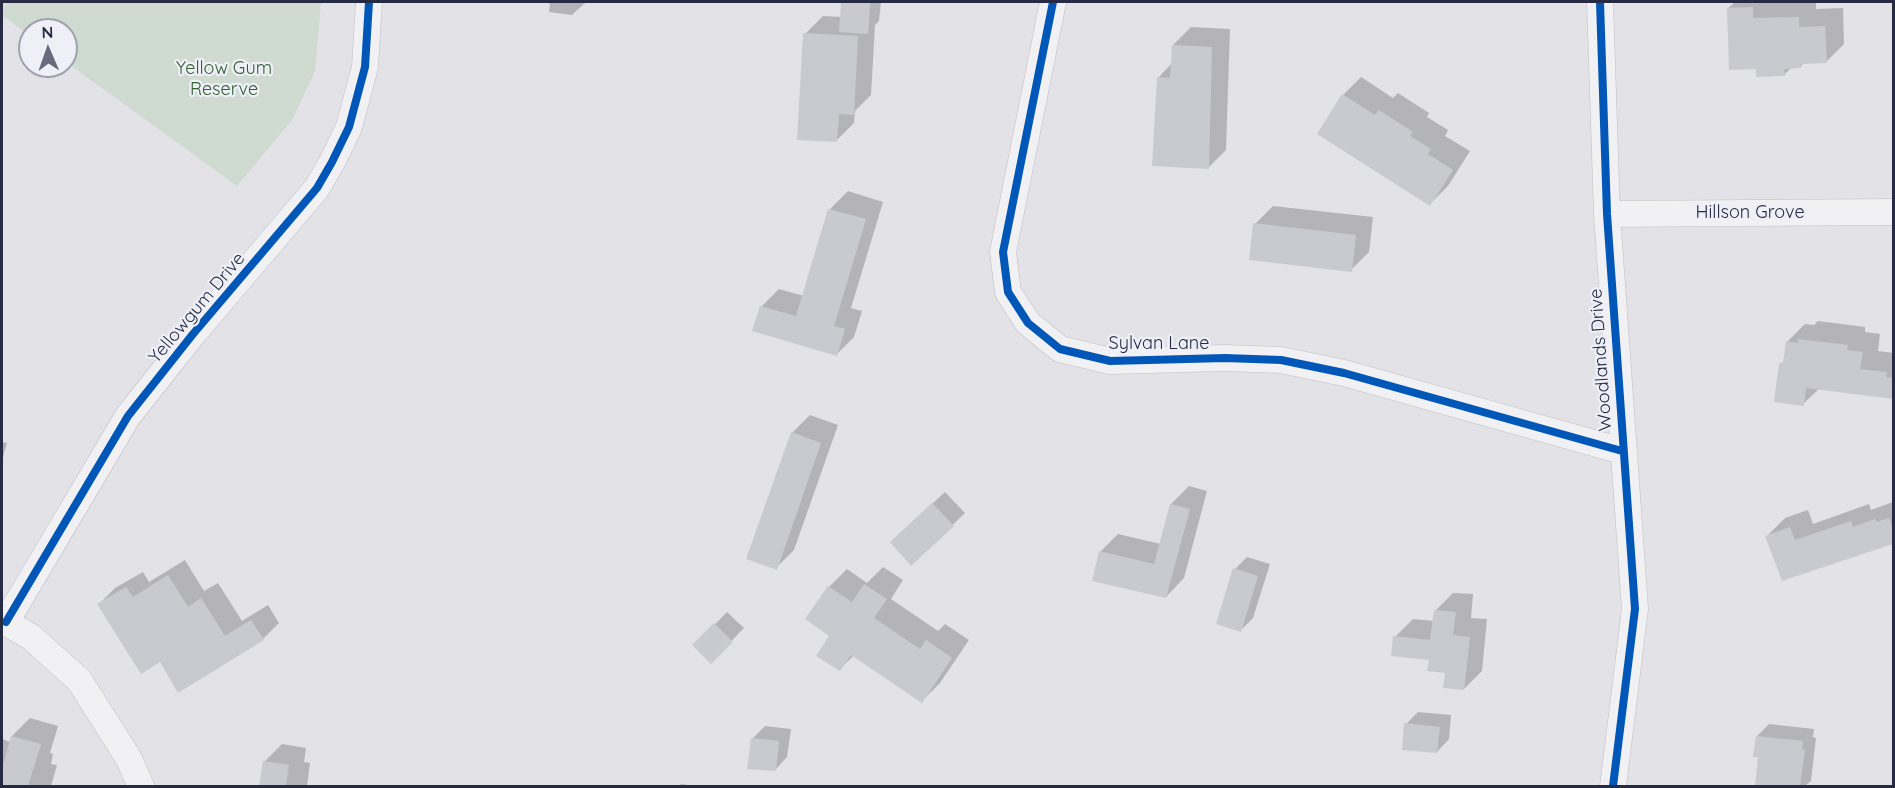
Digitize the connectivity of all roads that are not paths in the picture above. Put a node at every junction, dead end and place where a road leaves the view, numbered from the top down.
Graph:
1 (369, 2) edge
2 (1053, 2) edge
3 (1600, 2) edge
4 (1893, 212) edge
5 (1607, 214) junction
6 (1622, 451) junction
7 (4, 621) edge
8 (141, 786) edge
9 (1613, 786) edge

1 - 7 street, Yellowgum Drive
2 - 6 street, Sylvan Lane
3 - 5 street, Woodlands Drive
4 - 5 street, Hillson Grove
5 - 6 street, Woodlands Drive
6 - 9 street, Woodlands Drive
7 - 8 street

